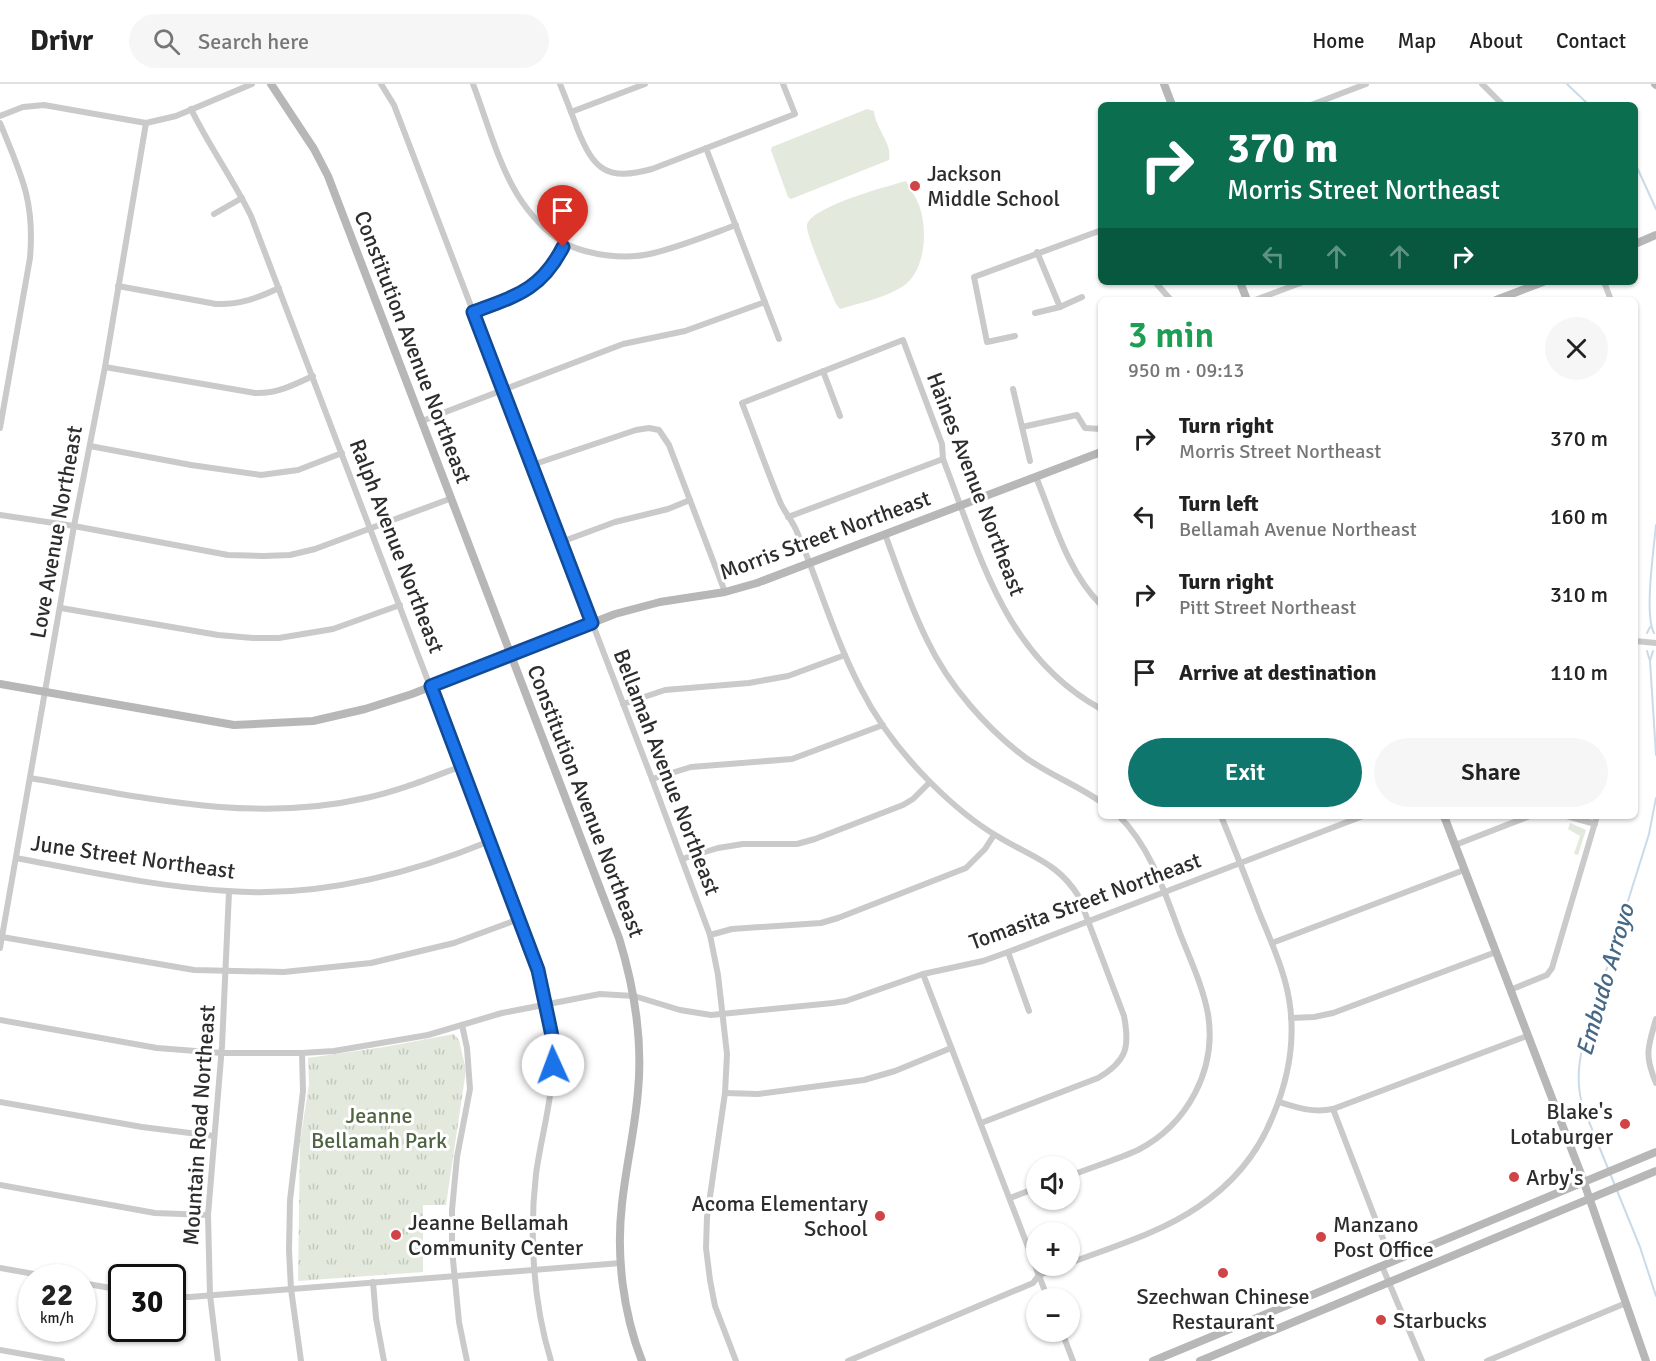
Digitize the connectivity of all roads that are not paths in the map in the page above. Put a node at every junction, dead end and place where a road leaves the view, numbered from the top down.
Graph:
1 (252, 84) edge
2 (271, 84) edge
3 (381, 84) edge
4 (472, 84) edge
5 (560, 84) edge
6 (645, 84) edge
7 (783, 84) edge
8 (1164, 84) edge
9 (1366, 84) edge
10 (1482, 84) edge
11 (1171, 102) edge
12 (1319, 102) edge
13 (1500, 102) edge
14 (191, 109) junction
15 (571, 112) junction
16 (0, 116) edge
17 (0, 123) edge
18 (146, 123) junction
19 (706, 148) junction
20 (242, 198) junction
21 (214, 214) dead end
22 (736, 225) junction
23 (1098, 231) edge
24 (1656, 235) edge
25 (565, 243) junction
26 (1638, 243) edge
27 (1037, 252) junction
28 (1158, 285) edge
29 (1295, 285) edge
30 (1535, 285) edge
31 (118, 286) junction
32 (279, 288) junction
33 (1082, 297) dead end
34 (1168, 297) edge
35 (1264, 297) edge
36 (1504, 297) edge
37 (765, 302) junction
38 (1060, 307) junction
39 (473, 312) junction
40 (1035, 313) dead end
41 (1015, 336) dead end
42 (779, 339) dead end
43 (105, 367) junction
44 (824, 371) junction
45 (313, 376) junction
46 (1013, 389) dead end
47 (503, 390) junction
48 (840, 416) dead end
49 (422, 421) junction
50 (1022, 427) junction
51 (0, 428) edge
52 (1098, 429) edge
53 (90, 446) junction
54 (342, 453) junction
55 (1098, 453) edge
56 (943, 459) junction
57 (1030, 461) dead end
58 (532, 465) junction
59 (1036, 477) junction
60 (452, 498) junction
61 (690, 500) junction
62 (961, 505) junction
63 (0, 515) edge
64 (788, 517) junction
65 (74, 526) junction
66 (371, 529) junction
67 (885, 534) junction
68 (561, 542) junction
69 (808, 563) junction
70 (725, 592) junction
71 (1098, 602) edge
72 (400, 605) junction
73 (61, 608) junction
74 (592, 623) junction
75 (1638, 641) edge
76 (1656, 642) edge
77 (512, 654) junction
78 (844, 655) junction
79 (0, 684) edge
80 (431, 686) junction
81 (46, 693) junction
82 (623, 704) junction
83 (1098, 707) edge
84 (883, 725) junction
85 (462, 766) junction
86 (30, 778) junction
87 (652, 779) junction
88 (930, 782) junction
89 (1098, 800) edge
90 (1122, 819) edge
91 (1222, 819) edge
92 (1355, 819) edge
93 (1445, 819) edge
94 (1522, 819) edge
95 (1578, 819) edge
96 (1596, 819) edge
97 (1595, 824) junction
98 (994, 835) junction
99 (490, 841) junction
100 (1455, 845) junction
101 (16, 858) junction
102 (682, 859) junction
103 (1240, 862) junction
104 (1464, 870) junction
105 (229, 892) junction
106 (1165, 892) junction
107 (519, 919) junction
108 (1088, 921) junction
109 (710, 935) junction
110 (2, 937) junction
111 (1272, 943) junction
112 (0, 948) edge
113 (1008, 952) junction
114 (1496, 952) junction
115 (226, 971) junction
116 (923, 974) junction
117 (1510, 990) junction
118 (634, 996) junction
119 (547, 1004) junction
120 (1029, 1011) dead end
121 (723, 1014) junction
122 (1292, 1018) junction
123 (1656, 1019) edge
124 (0, 1020) edge
125 (462, 1025) junction
126 (1527, 1036) junction
127 (951, 1048) junction
128 (222, 1053) junction
129 (302, 1053) junction
130 (1656, 1083) edge
131 (724, 1093) junction
132 (0, 1102) edge
133 (1279, 1102) junction
134 (1333, 1108) junction
135 (981, 1123) junction
136 (214, 1136) junction
137 (1656, 1152) edge
138 (1656, 1171) edge
139 (1080, 1172) edge
140 (1584, 1182) junction
141 (0, 1185) edge
142 (1026, 1192) edge
143 (1010, 1198) junction
144 (1590, 1198) junction
145 (208, 1215) junction
146 (1026, 1240) edge
147 (1080, 1259) edge
148 (1392, 1262) junction
149 (621, 1263) junction
150 (1382, 1266) junction
151 (0, 1268) edge
152 (535, 1270) junction
153 (18, 1271) edge
154 (454, 1276) junction
155 (1038, 1276) edge
156 (373, 1282) junction
157 (1388, 1282) junction
158 (291, 1289) junction
159 (210, 1295) junction
160 (186, 1296) edge
161 (1626, 1303) junction
162 (1066, 1342) edge
163 (0, 1350) edge
164 (62, 1361) edge
165 (218, 1361) edge
166 (301, 1361) edge
167 (384, 1361) edge
168 (467, 1361) edge
169 (551, 1361) edge
170 (642, 1361) edge
171 (736, 1361) edge
172 (848, 1361) edge
173 (1073, 1361) edge
174 (1153, 1361) edge
175 (1200, 1361) edge
176 (1422, 1361) edge
177 (1487, 1361) edge
178 (1646, 1361) edge

1 - 14 street
2 - 49 street, Constitution Avenue Northeast
3 - 39 street, Bellamah Avenue Northeast
4 - 25 street
5 - 15 street
6 - 15 street
7 - 19 street
8 - 11 street
9 - 12 street
10 - 13 street
14 - 18 street
14 - 20 street, Ralph Avenue Northeast
15 - 19 street
16 - 18 street
17 - 51 street
18 - 31 street, Love Avenue Northeast
19 - 22 street
20 - 21 street
20 - 32 street, Ralph Avenue Northeast
22 - 25 street
22 - 37 street
23 - 27 street
24 - 26 street
25 - 39 street
27 - 38 street
27 - 41 street
28 - 34 street
29 - 35 street
30 - 36 street
31 - 32 street
31 - 43 street, Love Avenue Northeast
32 - 45 street, Ralph Avenue Northeast
33 - 38 street
37 - 42 street
37 - 47 street
38 - 40 street
39 - 47 street, Bellamah Avenue Northeast
43 - 45 street
43 - 53 street, Love Avenue Northeast
44 - 48 street
44 - 56 street, Haines Avenue Northeast
44 - 64 street
45 - 54 street, Ralph Avenue Northeast
46 - 50 street
47 - 49 street
47 - 58 street, Bellamah Avenue Northeast
49 - 60 street, Constitution Avenue Northeast
50 - 52 street
50 - 57 street
53 - 54 street
53 - 65 street, Love Avenue Northeast
54 - 66 street, Ralph Avenue Northeast
55 - 59 street, Morris Street Northeast
56 - 62 street, Haines Avenue Northeast
56 - 64 street
58 - 61 street
58 - 68 street, Bellamah Avenue Northeast
59 - 62 street, Morris Street Northeast
59 - 71 street
60 - 66 street
60 - 77 street, Constitution Avenue Northeast
61 - 68 street
61 - 70 street
62 - 67 street, Morris Street Northeast
62 - 83 street, Haines Avenue Northeast
63 - 65 street
64 - 69 street
65 - 66 street
65 - 73 street, Love Avenue Northeast
66 - 72 street, Ralph Avenue Northeast
67 - 69 street, Morris Street Northeast
67 - 89 street
68 - 74 street, Bellamah Avenue Northeast
69 - 70 street, Morris Street Northeast
69 - 78 street
70 - 74 street, Morris Street Northeast
72 - 73 street
72 - 80 street, Ralph Avenue Northeast
73 - 81 street, Love Avenue Northeast
74 - 77 street, Morris Street Northeast
74 - 82 street, Bellamah Avenue Northeast
75 - 76 street
77 - 80 street, Morris Street Northeast
77 - 118 street, Constitution Avenue Northeast
78 - 82 street
78 - 84 street
79 - 81 street, Morris Street Northeast
80 - 81 street, Morris Street Northeast
80 - 85 street, Ralph Avenue Northeast
81 - 86 street, Love Avenue Northeast
82 - 87 street, Bellamah Avenue Northeast
84 - 87 street
84 - 88 street
85 - 86 street
85 - 99 street, Ralph Avenue Northeast
86 - 101 street, Love Avenue Northeast
87 - 102 street, Bellamah Avenue Northeast
88 - 98 street
88 - 102 street
90 - 106 street
91 - 103 street
92 - 103 street, Tomasita Street Northeast
93 - 100 street
94 - 100 street
95 - 97 street
96 - 97 street
97 - 117 street
98 - 108 street
98 - 109 street
99 - 105 street, June Street Northeast
99 - 107 street, Ralph Avenue Northeast
100 - 104 street
101 - 105 street, June Street Northeast
101 - 110 street, Love Avenue Northeast
102 - 109 street, Bellamah Avenue Northeast
103 - 106 street, Tomasita Street Northeast
103 - 111 street
104 - 111 street
104 - 114 street
105 - 115 street, Mountain Road Northeast
106 - 108 street, Tomasita Street Northeast
106 - 139 street
107 - 115 street
107 - 119 street, Ralph Avenue Northeast
108 - 113 street, Tomasita Street Northeast
108 - 135 street
109 - 121 street, Bellamah Avenue Northeast
110 - 112 street, Love Avenue Northeast
110 - 115 street
111 - 122 street
113 - 116 street, Tomasita Street Northeast
113 - 120 street
114 - 117 street
114 - 122 street
115 - 128 street, Mountain Road Northeast
116 - 121 street, Tomasita Street Northeast
116 - 127 street
117 - 126 street
118 - 119 street, Tomasita Street Northeast
118 - 121 street, Tomasita Street Northeast
118 - 149 street, Constitution Avenue Northeast
119 - 125 street, Tomasita Street Northeast
119 - 152 street, Ralph Avenue Northeast
121 - 131 street, Bellamah Avenue Northeast
122 - 133 street
123 - 130 street
124 - 128 street, Tomasita Street Northeast
125 - 129 street, Tomasita Street Northeast
125 - 154 street
126 - 134 street
126 - 140 street
127 - 131 street
127 - 135 street
128 - 129 street, Tomasita Street Northeast
128 - 136 street, Mountain Road Northeast
129 - 158 street
131 - 171 street, Bellamah Avenue Northeast
132 - 136 street
133 - 134 street
133 - 147 street
134 - 148 street
135 - 143 street
136 - 145 street, Mountain Road Northeast
137 - 140 street
138 - 144 street
140 - 144 street
140 - 148 street
141 - 145 street
142 - 143 street
143 - 146 street
144 - 157 street
144 - 161 street
145 - 159 street, Mountain Road Northeast
148 - 150 street
149 - 152 street
149 - 170 street, Constitution Avenue Northeast
150 - 157 street
150 - 174 street
151 - 153 street
152 - 154 street
152 - 169 street, Ralph Avenue Northeast
154 - 156 street
154 - 168 street
155 - 172 street
156 - 158 street
156 - 167 street
157 - 175 street
157 - 176 street
158 - 159 street
158 - 166 street
159 - 160 street
159 - 165 street, Mountain Road Northeast
161 - 177 street
161 - 178 street
162 - 173 street
163 - 164 street

